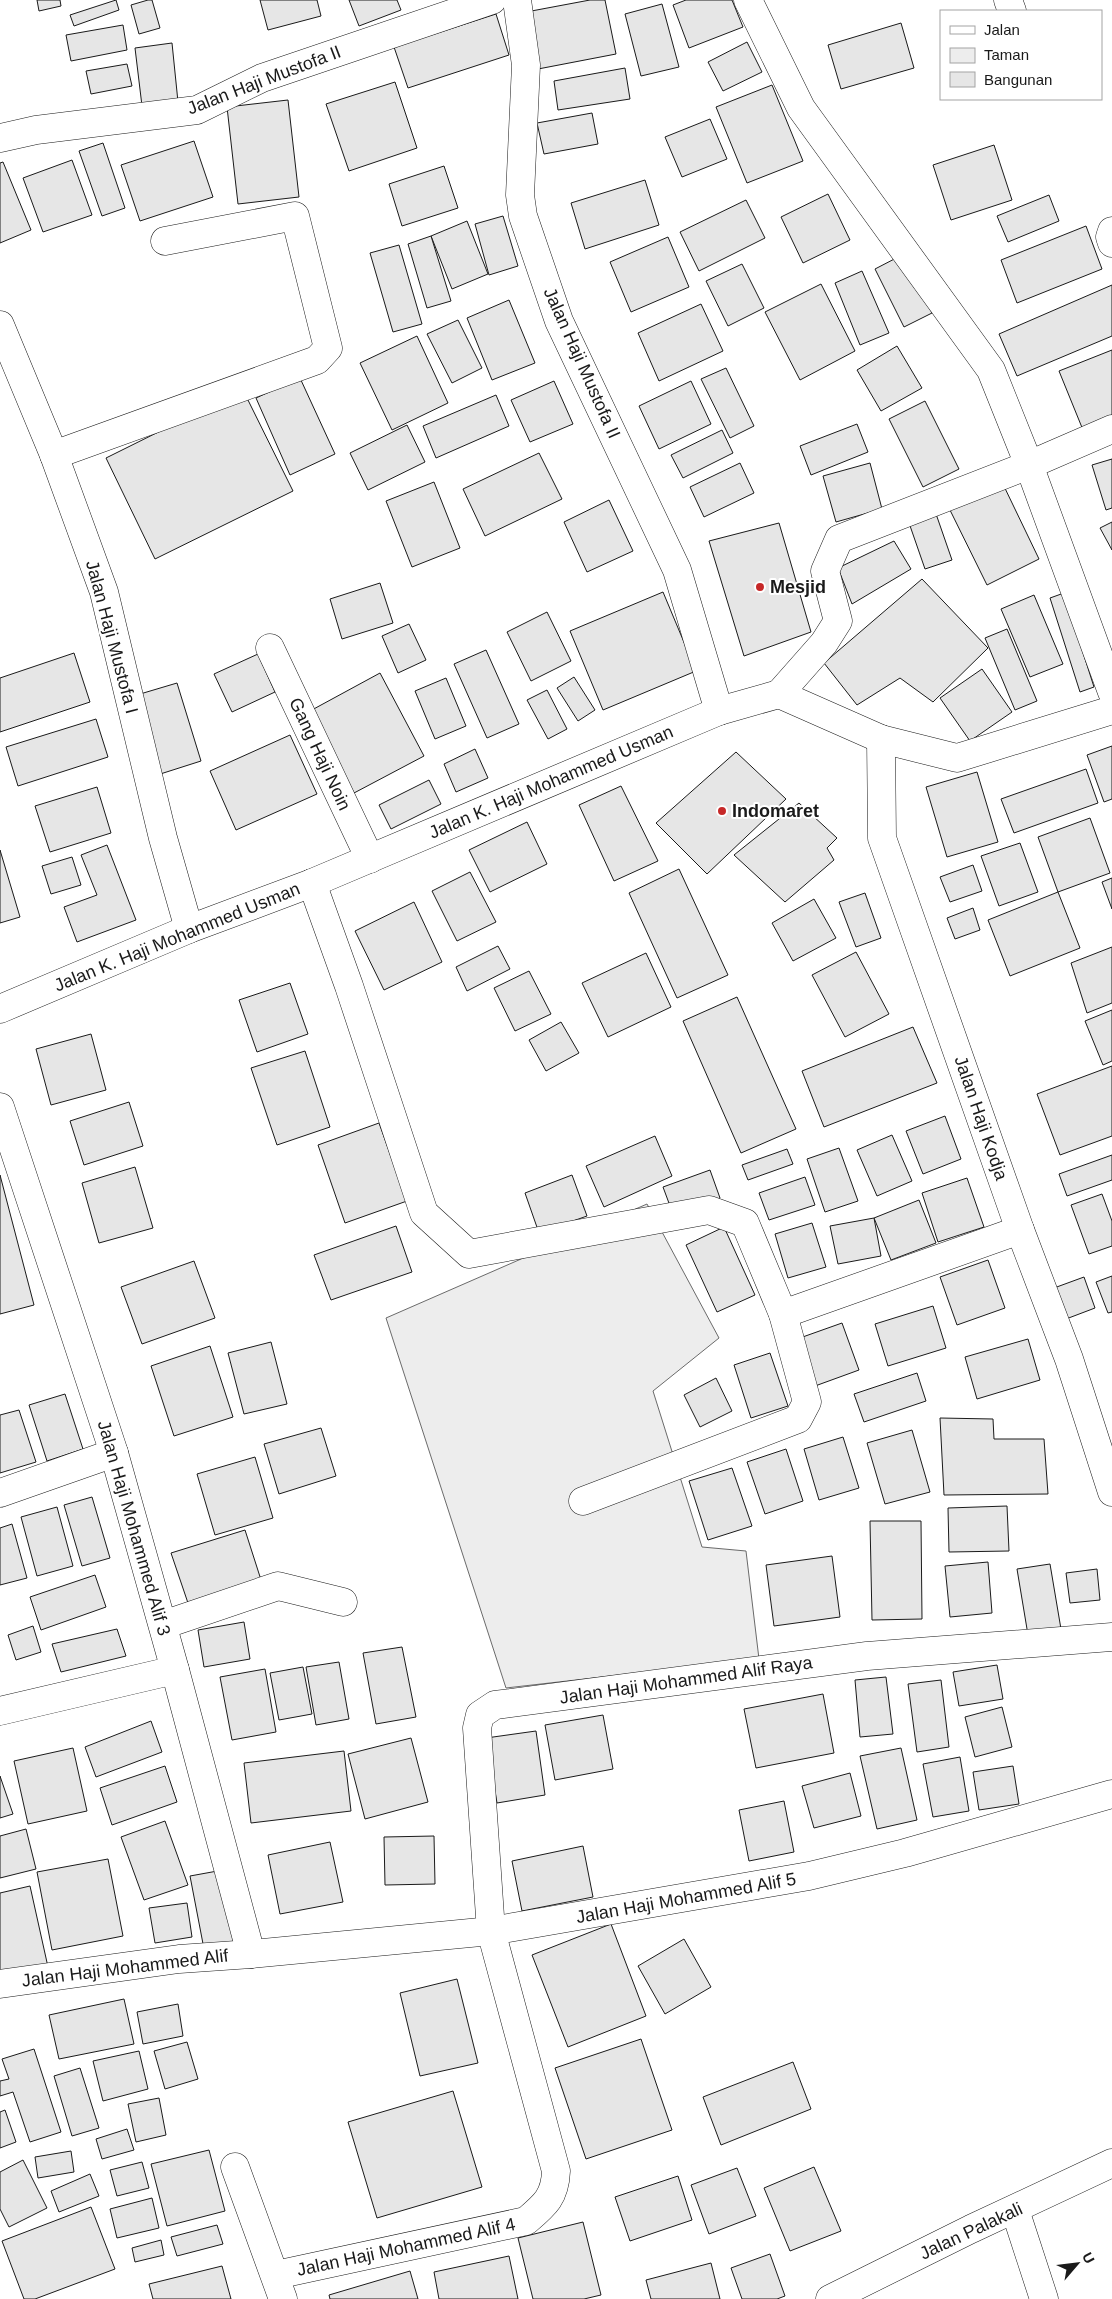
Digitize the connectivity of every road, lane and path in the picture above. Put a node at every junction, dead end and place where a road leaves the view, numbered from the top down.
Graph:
1 (492, 0) edge
2 (517, 0) edge
3 (748, 0) edge
4 (0, 138) edge
5 (1112, 231) edge
6 (165, 241) dead end
7 (1112, 243) edge
8 (0, 325) edge
9 (1112, 429) edge
10 (54, 454) junction
11 (1029, 465) junction
12 (270, 648) dead end
13 (1112, 692) edge
14 (779, 694) junction
15 (1112, 710) edge
16 (719, 711) junction
17 (881, 739) junction
18 (370, 859) junction
19 (312, 883) junction
20 (189, 929) junction
21 (0, 1009) edge
22 (0, 1107) edge
23 (1020, 1230) junction
24 (783, 1314) junction
25 (114, 1453) junction
26 (1112, 1492) edge
27 (0, 1493) edge
28 (583, 1501) dead end
29 (343, 1602) dead end
30 (163, 1625) junction
31 (1112, 1637) edge
32 (175, 1670) junction
33 (0, 1711) edge
34 (1112, 1794) edge
35 (491, 1931) junction
36 (251, 1954) junction
37 (0, 1984) edge
38 (1112, 2163) edge
39 (235, 2167) dead end
40 (1014, 2210) junction
41 (280, 2287) edge
42 (830, 2299) edge
43 (1044, 2299) edge

1 - 4 street, Jalan Haji Mustofa II
2 - 16 street, Jalan Haji Mustofa II
3 - 11 street
5 - 7 street
6 - 10 street
8 - 10 street, Jalan Haji Mustofa I
9 - 11 street
10 - 20 street, Jalan Haji Mustofa I
11 - 13 street
11 - 14 street
12 - 18 street, Gang Haji Noin
14 - 16 street, Jalan K. Haji Mohammed Usman
14 - 17 street
15 - 17 street
16 - 18 street, Jalan K. Haji Mohammed Usman
17 - 23 street, Jalan Haji Kodja
18 - 19 street, Jalan K. Haji Mohammed Usman
19 - 20 street, Jalan K. Haji Mohammed Usman
19 - 24 street
20 - 21 street, Jalan K. Haji Mohammed Usman
22 - 25 street, Jalan Haji Mohammed Alif 3
23 - 24 street
23 - 26 street, Jalan Haji Kodja
24 - 28 street
25 - 27 street
25 - 30 street, Jalan Haji Mohammed Alif 3
29 - 30 street
30 - 32 street, Jalan Haji Mohammed Alif 3
31 - 35 street, Jalan Haji Mohammed Alif Raya
32 - 33 street
32 - 36 street, Jalan Haji Mohammed Alif 3
34 - 35 street, Jalan Haji Mohammed Alif 5
35 - 36 street, Jalan Haji Mohammed Alif 5
35 - 41 street, Jalan Haji Mohammed Alif 4
36 - 37 street, Jalan Haji Mohammed Alif
38 - 40 street, Jalan Palakali
39 - 41 street
40 - 42 street, Jalan Palakali
40 - 43 street

